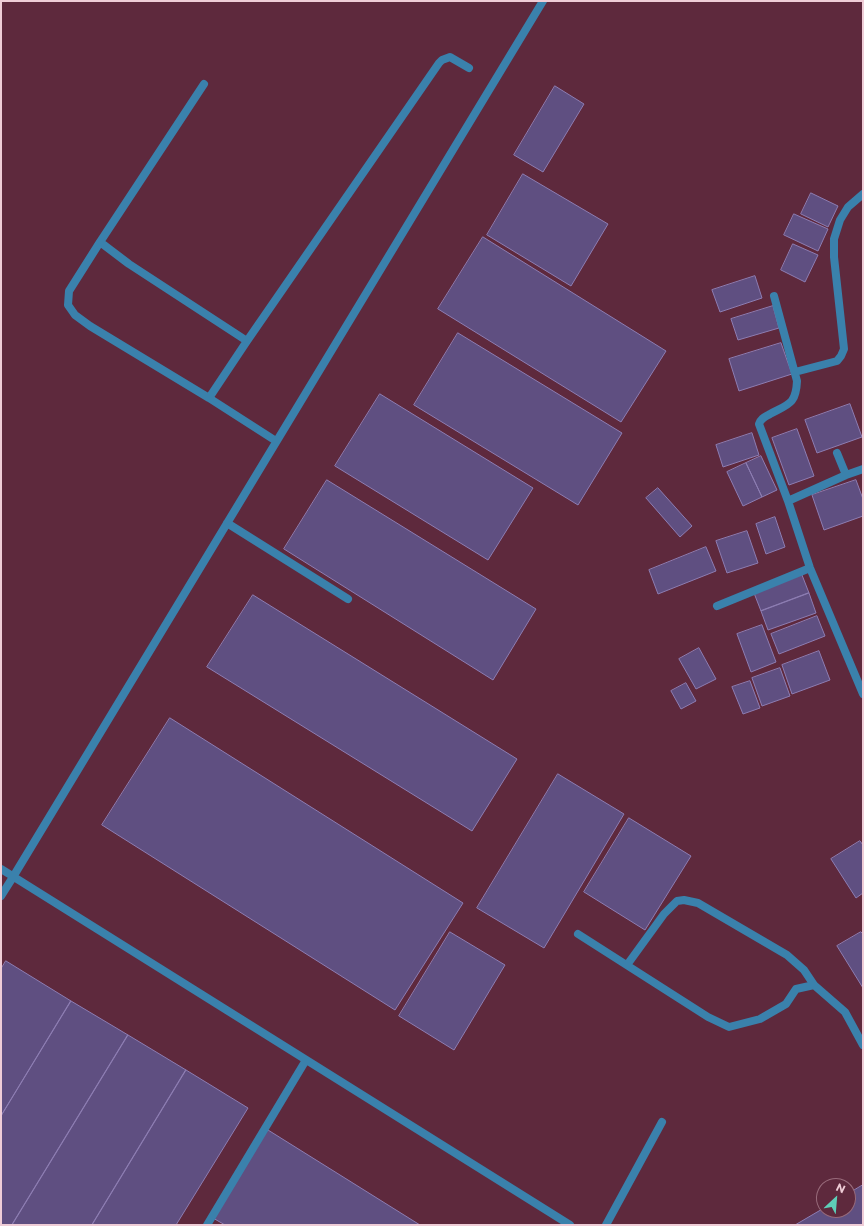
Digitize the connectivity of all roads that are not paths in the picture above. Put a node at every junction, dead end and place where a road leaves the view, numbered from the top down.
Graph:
1 (543, 1) edge
2 (469, 68) dead end
3 (204, 84) dead end
4 (863, 194) edge
5 (100, 242) junction
6 (774, 296) dead end
7 (247, 341) junction
8 (795, 372) junction
9 (208, 398) junction
10 (276, 441) junction
11 (837, 453) dead end
12 (863, 469) edge
13 (846, 475) junction
14 (788, 501) junction
15 (227, 523) junction
16 (810, 568) junction
17 (348, 599) dead end
18 (717, 606) dead end
19 (863, 694) edge
20 (1, 869) edge
21 (13, 877) junction
22 (1, 896) edge
23 (578, 934) dead end
24 (627, 965) junction
25 (814, 985) junction
26 (863, 1046) edge
27 (306, 1060) junction
28 (662, 1122) dead end
29 (207, 1225) edge
30 (570, 1225) edge
31 (606, 1225) edge

1 - 10 street
2 - 7 street
3 - 5 street
4 - 8 street
5 - 7 street
5 - 9 street
6 - 8 street
7 - 9 street
8 - 14 street
9 - 10 street
10 - 15 street
11 - 13 street
12 - 13 street
13 - 14 street
14 - 16 street
15 - 17 street
15 - 21 street
16 - 18 street
16 - 19 street
20 - 21 street
21 - 22 street
21 - 27 street
23 - 24 street
24 - 25 street
24 - 25 street
25 - 26 street
27 - 29 street
27 - 30 street
28 - 31 street

